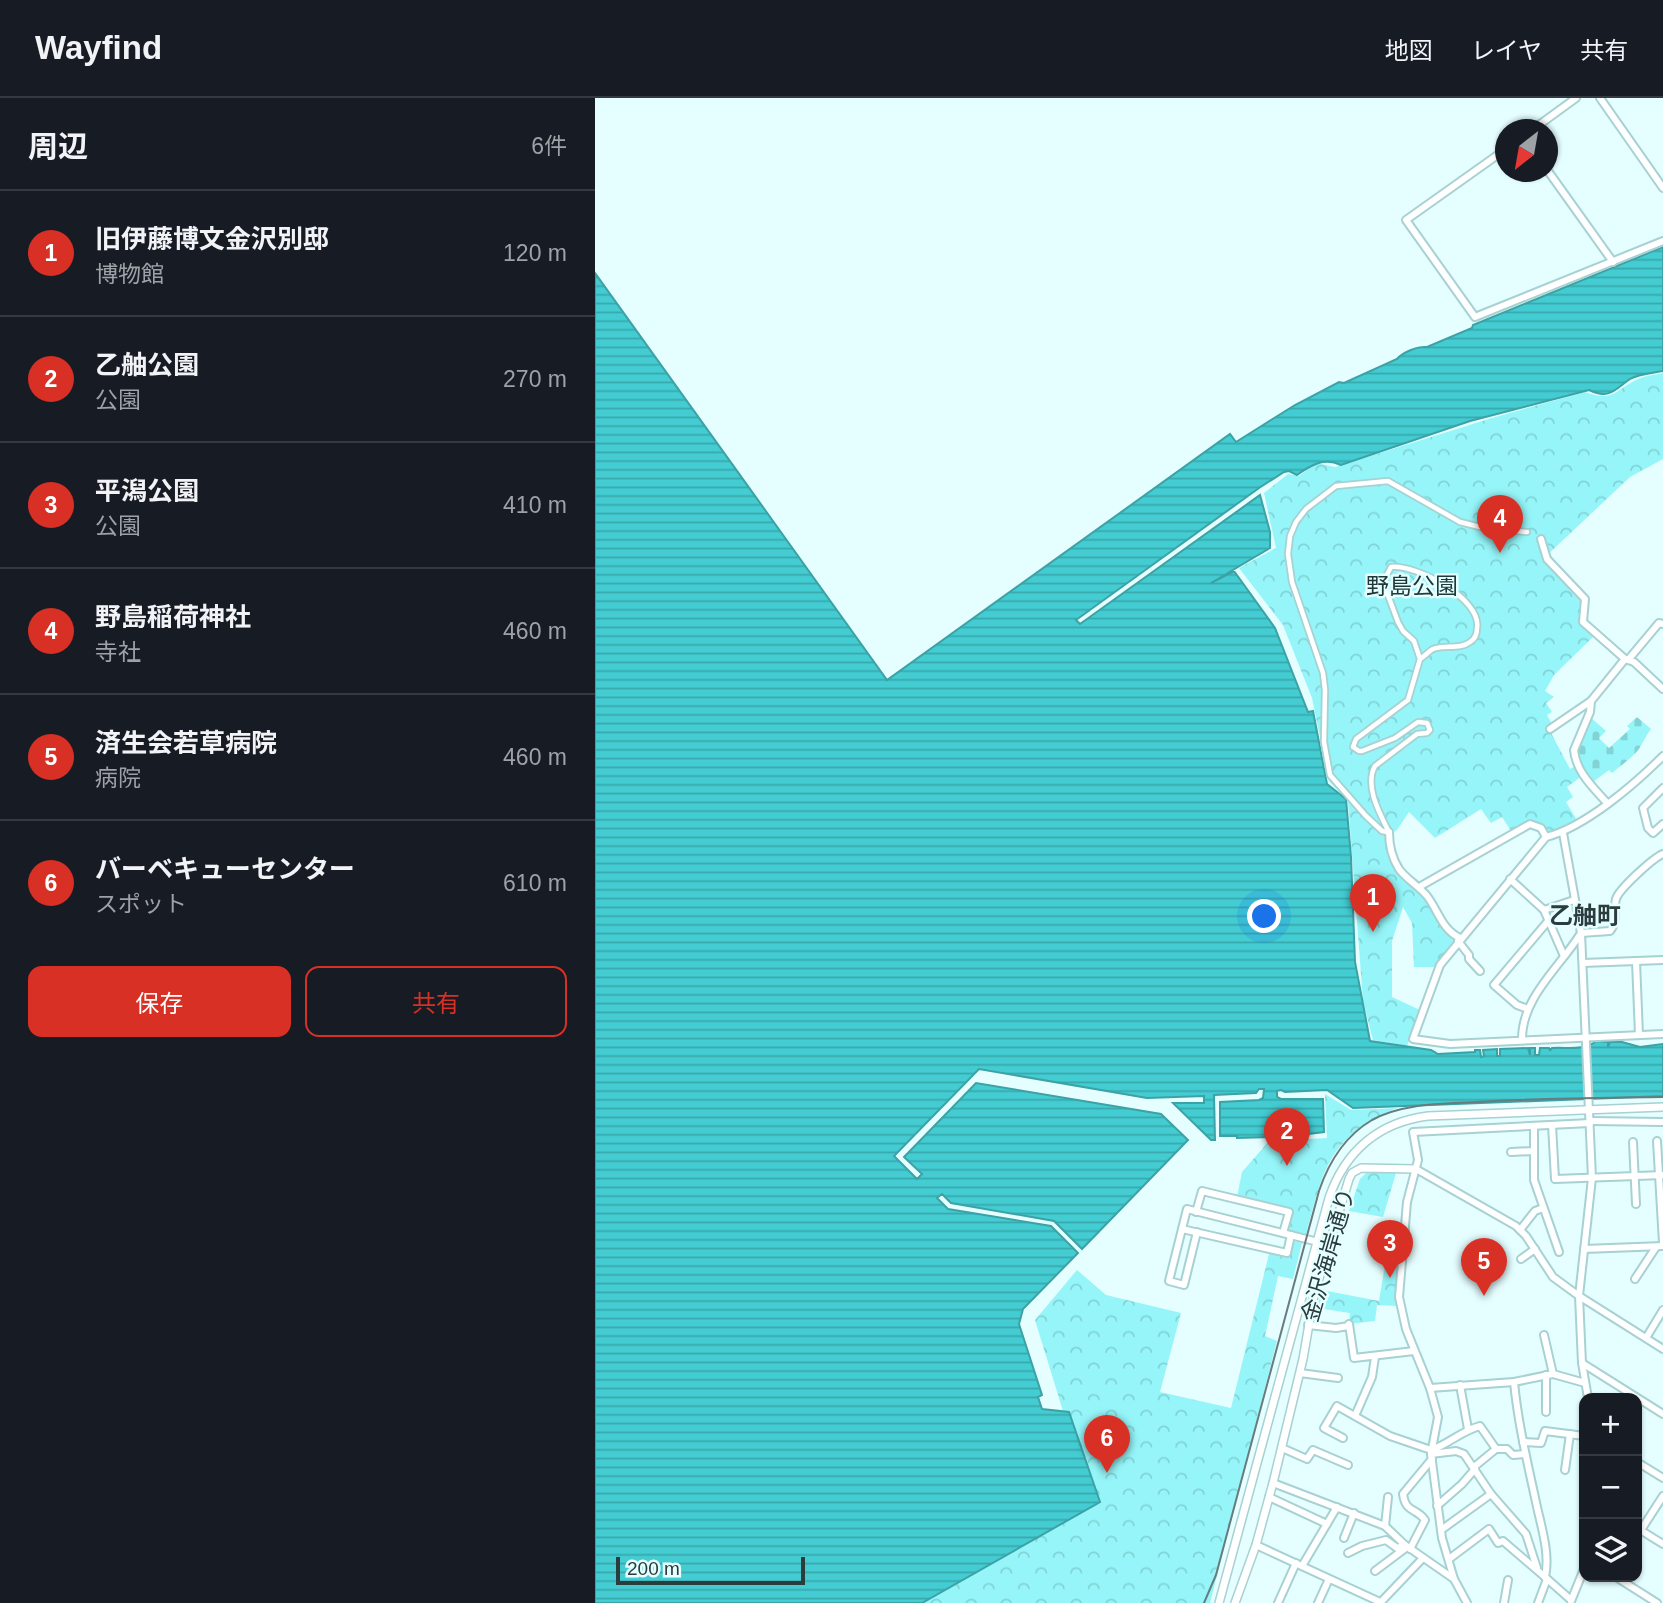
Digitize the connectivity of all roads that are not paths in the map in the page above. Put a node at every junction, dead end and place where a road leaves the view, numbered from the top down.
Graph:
1 (1576, 98) edge
2 (1600, 98) edge
3 (1547, 119) edge
4 (1495, 157) edge
5 (1556, 182) edge
6 (1663, 188) edge
7 (1663, 241) edge
8 (1613, 261) junction
9 (1527, 532) dead end
10 (1541, 539) dead end
11 (1663, 624) edge
12 (1420, 659) junction
13 (1627, 660) junction
14 (1663, 689) edge
15 (1591, 701) junction
16 (1550, 729) dead end
17 (1663, 756) edge
18 (1663, 788) edge
19 (1607, 803) junction
20 (1663, 824) edge
21 (1389, 832) junction
22 (1563, 833) junction
23 (1546, 837) junction
24 (1663, 854) edge
25 (1510, 879) junction
26 (1419, 887) junction
27 (1574, 900) junction
28 (1544, 910) junction
29 (1549, 920) junction
30 (1581, 933) junction
31 (1459, 939) junction
32 (1565, 956) junction
33 (1663, 960) edge
34 (1636, 961) junction
35 (1583, 963) junction
36 (1480, 971) dead end
37 (1528, 1009) junction
38 (1663, 1034) edge
39 (1639, 1035) junction
40 (1585, 1037) junction
41 (1522, 1040) junction
42 (1663, 1107) edge
43 (1640, 1108) junction
44 (1590, 1110) junction
45 (1590, 1122) junction
46 (1663, 1122) edge
47 (1641, 1123) junction
48 (1552, 1125) junction
49 (1534, 1126) junction
50 (1657, 1141) dead end
51 (1633, 1142) dead end
52 (1534, 1151) junction
53 (1511, 1152) dead end
54 (1416, 1169) junction
55 (1661, 1175) edge
56 (1634, 1176) junction
57 (1592, 1178) junction
58 (1636, 1204) dead end
59 (1543, 1208) junction
60 (1196, 1212) junction
61 (1182, 1229) junction
62 (1520, 1230) junction
63 (1197, 1232) junction
64 (1283, 1233) junction
65 (1291, 1235) junction
66 (1318, 1242) junction
67 (1661, 1245) edge
68 (1535, 1249) junction
69 (1584, 1249) junction
70 (1559, 1252) dead end
71 (1176, 1253) junction
72 (1191, 1257) junction
73 (1521, 1259) dead end
74 (1636, 1279) dead end
75 (1579, 1296) junction
76 (1663, 1310) edge
77 (1308, 1325) junction
78 (1544, 1335) dead end
79 (1646, 1338) junction
80 (1663, 1349) edge
81 (1414, 1351) junction
82 (1375, 1357) junction
83 (1582, 1363) junction
84 (1300, 1373) junction
85 (1549, 1374) junction
86 (1338, 1378) dead end
87 (1514, 1382) junction
88 (1585, 1383) junction
89 (1460, 1385) junction
90 (1430, 1388) junction
91 (1587, 1393) edge
92 (1546, 1412) dead end
93 (1663, 1414) edge
94 (1355, 1416) junction
95 (1468, 1429) junction
96 (1570, 1434) junction
97 (1579, 1435) edge
98 (1343, 1438) dead end
99 (1523, 1442) junction
100 (1282, 1448) junction
101 (1496, 1449) junction
102 (1431, 1454) junction
103 (1525, 1454) junction
104 (1348, 1465) dead end
105 (1642, 1465) edge
106 (1475, 1468) junction
107 (1565, 1471) dead end
108 (1663, 1478) edge
109 (1273, 1483) junction
110 (1491, 1494) junction
111 (1663, 1496) edge
112 (1269, 1497) junction
113 (1388, 1497) dead end
114 (1437, 1506) junction
115 (1337, 1507) junction
116 (1354, 1513) junction
117 (1327, 1524) junction
118 (1642, 1525) edge
119 (1385, 1526) junction
120 (1441, 1530) junction
121 (1642, 1531) edge
122 (1344, 1538) dead end
123 (1663, 1544) edge
124 (1256, 1545) junction
125 (1407, 1547) junction
126 (1348, 1553) dead end
127 (1423, 1559) junction
128 (1449, 1559) junction
129 (1299, 1564) junction
130 (1537, 1569) junction
131 (1375, 1571) dead end
132 (1546, 1578) junction
133 (1329, 1579) junction
134 (1454, 1579) junction
135 (1508, 1580) dead end
136 (1579, 1582) edge
137 (1624, 1582) edge
138 (1571, 1602) edge
139 (1219, 1603) edge
140 (1234, 1603) edge
141 (1277, 1603) edge
142 (1318, 1603) edge
143 (1380, 1603) edge
144 (1467, 1603) edge
145 (1504, 1603) edge
146 (1538, 1603) edge
147 (1657, 1603) edge

1 - 3 street
2 - 6 street
4 - 8 street
5 - 8 street
7 - 8 street
9 - 21 street
10 - 13 street
11 - 13 street
12 - 12 street
12 - 21 street
13 - 14 street
13 - 15 street
15 - 16 street
15 - 19 street
17 - 19 street
18 - 20 street
19 - 22 street
21 - 26 street
22 - 23 street
22 - 27 street
23 - 25 street
23 - 26 street
24 - 30 street
25 - 28 street
25 - 31 street
26 - 31 street
27 - 28 street
27 - 30 street
28 - 29 street
29 - 32 street
29 - 37 street
30 - 32 street
30 - 35 street
31 - 36 street
31 - 41 street
32 - 37 street
33 - 34 street
34 - 35 street
34 - 39 street
35 - 40 street
37 - 41 street
38 - 39 street
39 - 40 street
40 - 41 street
40 - 44 street
42 - 43 street
43 - 44 street
43 - 47 street
44 - 45 street
44 - 66 street
45 - 47 street
45 - 48 street
45 - 57 street
46 - 47 street
48 - 49 street
48 - 57 street
49 - 52 street
49 - 54 street
50 - 55 street
51 - 56 street
52 - 53 street
52 - 59 street
54 - 62 street, 金沢海岸通り
54 - 77 street, 金沢海岸通り
54 - 81 street
55 - 56 street
55 - 67 street
56 - 57 street
56 - 58 street
57 - 69 street
59 - 62 street
59 - 70 street
60 - 61 street
60 - 64 street
60 - 64 street
61 - 63 street
61 - 71 street
62 - 68 street, 金沢海岸通り
63 - 65 street
63 - 72 street
64 - 65 street
65 - 66 street
66 - 139 street
67 - 69 street
67 - 74 street
68 - 73 street
68 - 75 street, 金沢海岸通り
69 - 75 street
71 - 72 street
71 - 72 street
75 - 79 street, 金沢海岸通り
75 - 83 street
76 - 79 street
77 - 82 street
77 - 84 street, 金沢海岸通り
78 - 85 street
79 - 80 street, 金沢海岸通り
81 - 82 street
81 - 90 street
82 - 94 street
83 - 88 street
83 - 93 street
84 - 86 street
84 - 100 street, 金沢海岸通り
85 - 87 street
85 - 88 street
85 - 92 street
87 - 89 street
87 - 99 street
88 - 91 street
89 - 90 street
89 - 95 street
90 - 102 street
94 - 98 street
94 - 102 street
95 - 101 street
95 - 102 street
96 - 97 street
96 - 99 street
96 - 107 street
99 - 103 street
100 - 104 street
100 - 109 street, 金沢海岸通り
101 - 103 street
101 - 106 street
102 - 106 street
102 - 114 street
102 - 125 street
103 - 132 street
105 - 108 street
106 - 110 street
106 - 114 street
109 - 112 street, 金沢海岸通り
109 - 115 street
110 - 120 street
110 - 130 street
111 - 118 street
112 - 117 street
112 - 124 street, 金沢海岸通り
113 - 119 street
114 - 120 street
115 - 116 street
115 - 117 street
116 - 119 street
116 - 122 street
117 - 129 street
119 - 125 street
120 - 128 street
121 - 123 street
124 - 129 street
124 - 140 street, 金沢海岸通り
125 - 126 street
125 - 127 street
125 - 131 street
127 - 134 street
127 - 143 street
128 - 130 street
128 - 134 street
129 - 133 street
129 - 141 street
130 - 132 street
132 - 138 street
132 - 146 street
133 - 142 street
133 - 143 street
134 - 144 street
135 - 145 street
136 - 138 street
137 - 147 street

